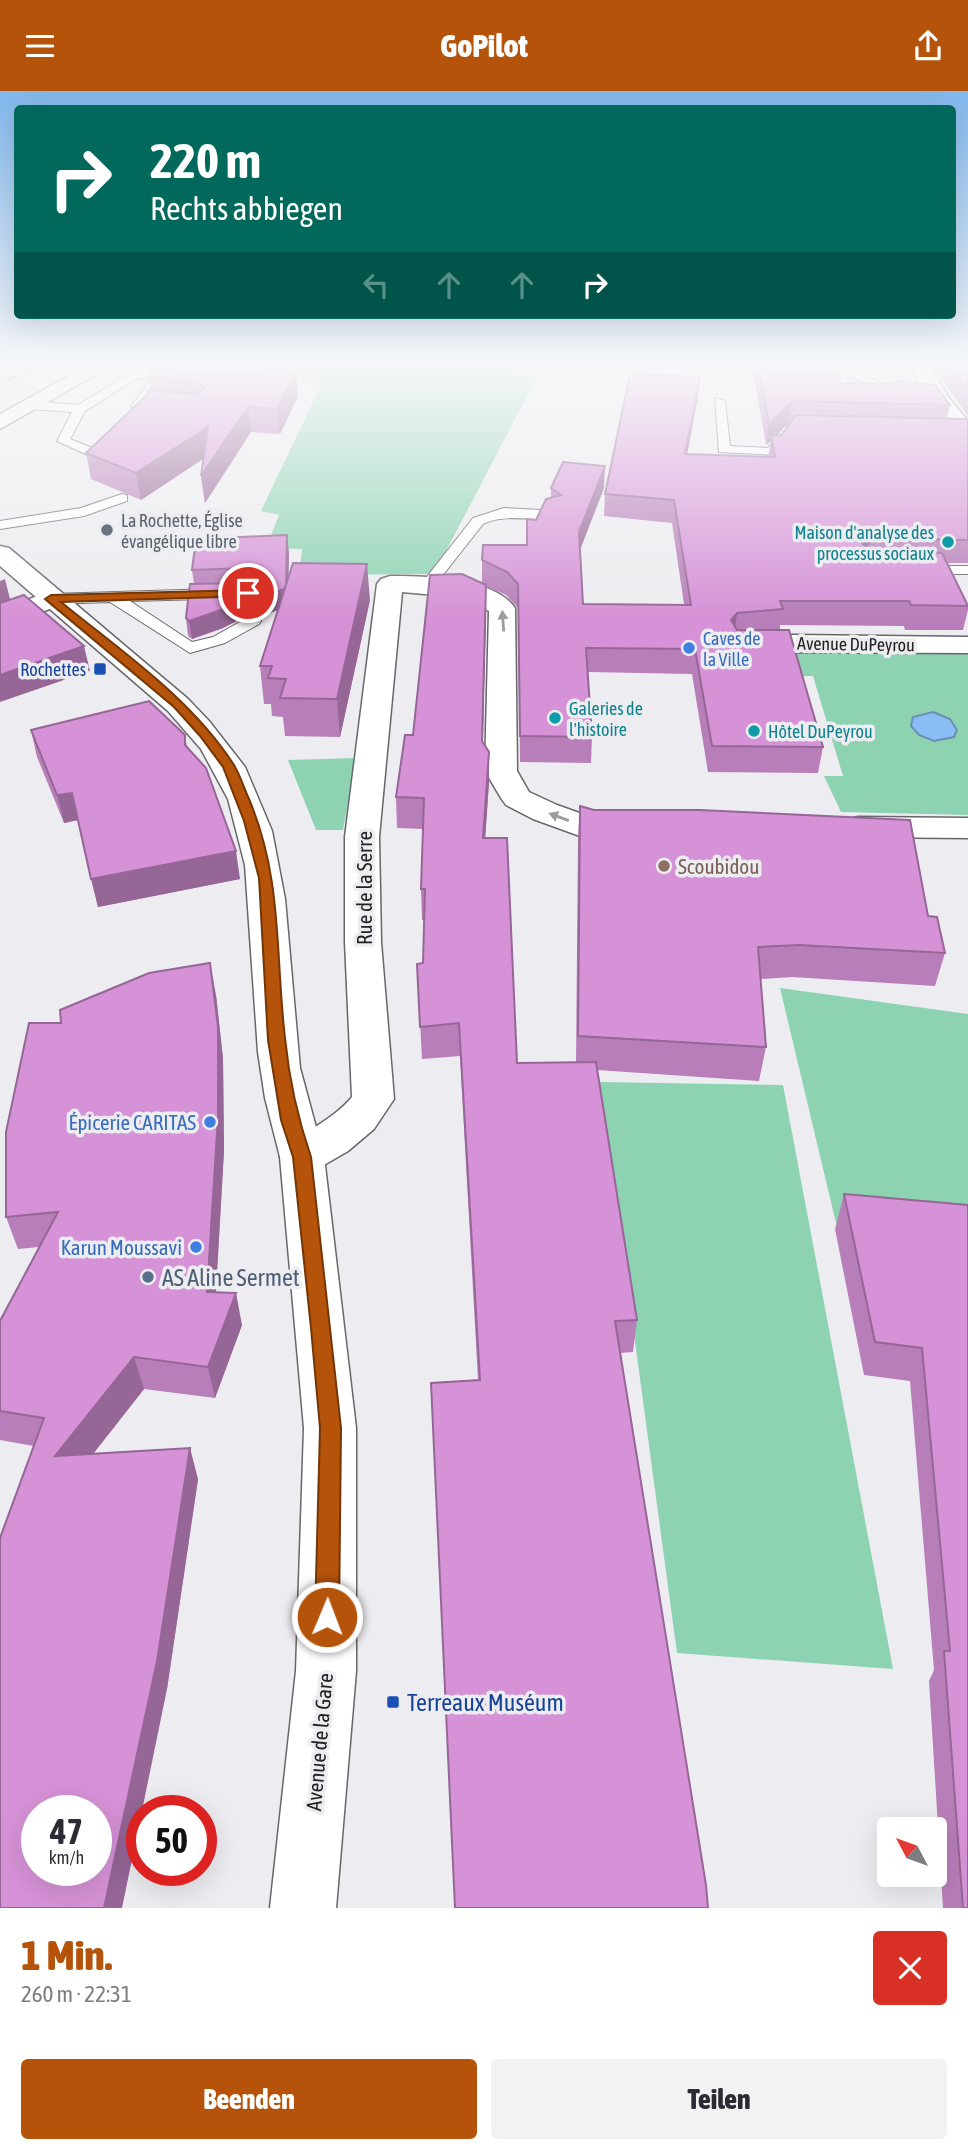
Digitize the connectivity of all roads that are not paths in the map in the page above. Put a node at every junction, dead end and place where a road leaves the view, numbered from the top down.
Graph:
1 (84, 449) edge
2 (102, 449) edge
3 (724, 449) edge
4 (774, 449) edge
5 (122, 498) edge
6 (551, 516) edge
7 (0, 526) edge
8 (0, 553) edge
9 (906, 569) edge
10 (968, 571) edge
11 (427, 586) junction
12 (51, 599) junction
13 (116, 599) junction
14 (0, 620) edge
15 (968, 645) edge
16 (744, 646) edge
17 (825, 827) edge
18 (968, 828) edge
19 (661, 829) edge
20 (302, 1157) junction
21 (303, 1908) edge

1 - 2 lane
3 - 4 lane
5 - 7 lane
6 - 11 lane
8 - 12 street, Avenue de la Gare
9 - 10 lane
19 -> 11 street
11 - 20 street, Rue de la Serre
12 - 13 lane
12 - 14 street
12 - 20 street, Avenue de la Gare
13 - 13 lane
15 - 16 street, Avenue DuPeyrou
17 - 18 street
20 - 21 street, Avenue de la Gare

